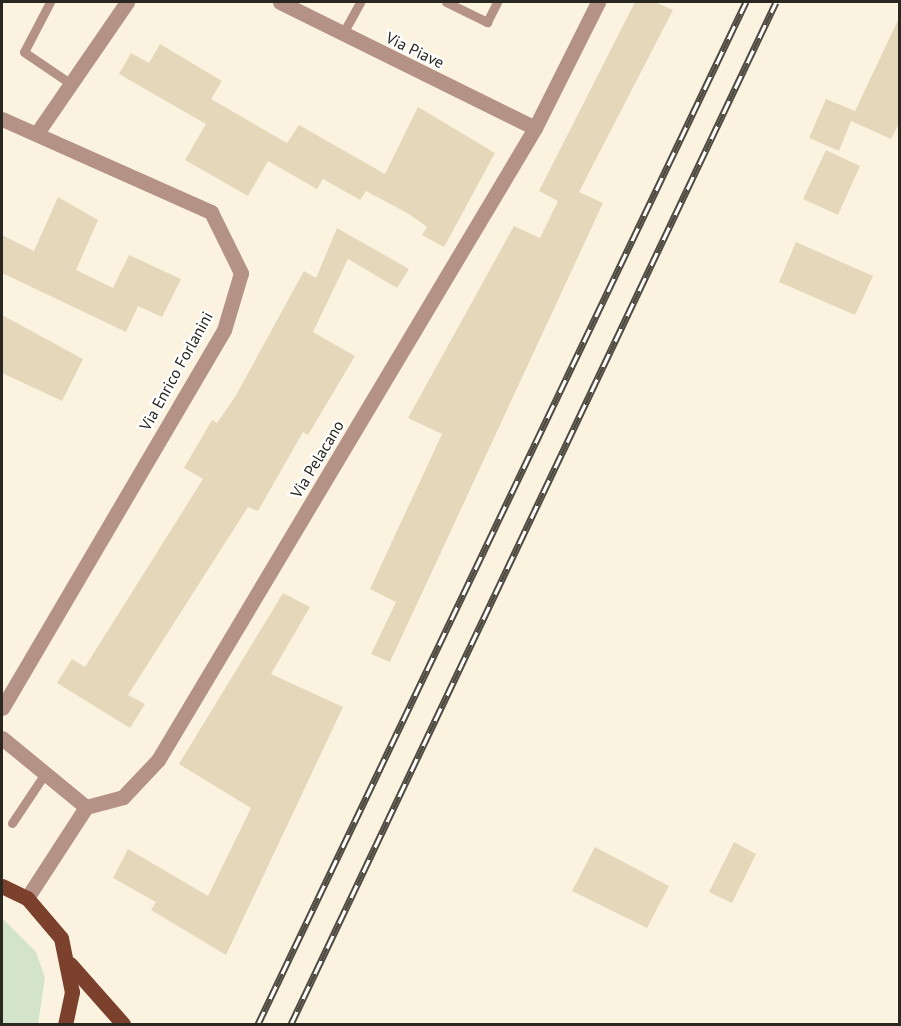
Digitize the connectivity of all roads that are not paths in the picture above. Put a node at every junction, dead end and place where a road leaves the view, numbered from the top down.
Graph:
1 (50, 2) edge
2 (127, 2) edge
3 (280, 2) edge
4 (360, 2) edge
5 (446, 2) edge
6 (497, 2) edge
7 (598, 2) edge
8 (342, 35) junction
9 (71, 84) junction
10 (2, 119) edge
11 (535, 128) junction
12 (37, 133) junction
13 (2, 708) edge
14 (2, 738) edge
15 (46, 772) junction
16 (86, 807) junction
17 (12, 823) dead end
18 (2, 886) edge
19 (27, 898) junction
20 (69, 963) junction
21 (64, 1024) edge
22 (123, 1024) edge

1 - 9 lane
2 - 9 street
3 - 8 street, Via Piave
4 - 8 lane
5 - 6 lane
7 - 11 street, Via Pelacano
8 - 11 street, Via Piave
9 - 12 street
10 - 12 street, Via Enrico Forlanini
11 - 16 street, Via Pelacano
12 - 13 street, Via Enrico Forlanini
14 - 15 street
15 - 16 street
15 - 17 lane
16 - 19 street
18 - 19 main road
19 - 20 main road
20 - 21 main road
20 - 22 main road

